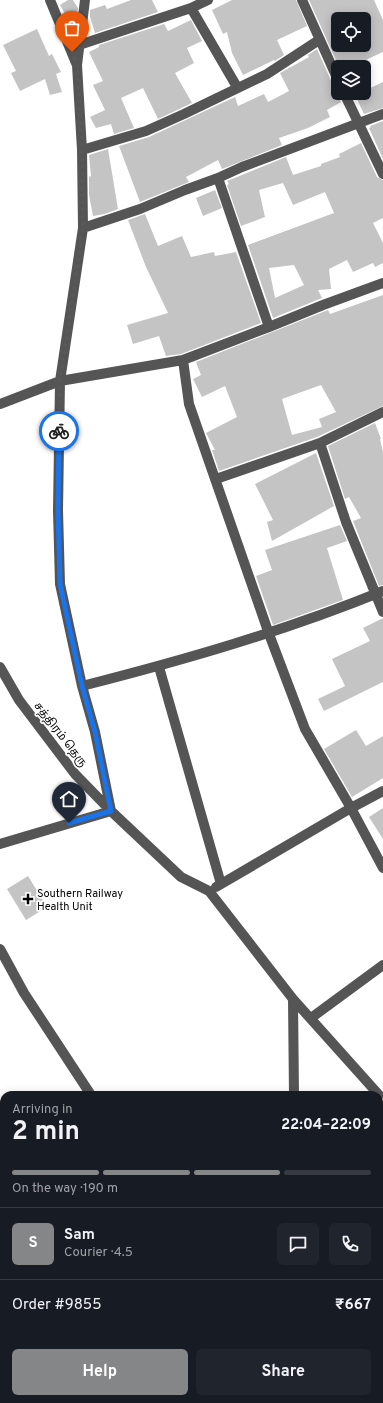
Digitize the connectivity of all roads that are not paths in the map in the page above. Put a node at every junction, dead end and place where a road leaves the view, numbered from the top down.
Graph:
1 (50, 0) edge
2 (85, 0) edge
3 (208, 0) edge
4 (302, 0) edge
5 (191, 8) junction
6 (319, 40) junction
7 (79, 45) junction
8 (77, 65) junction
9 (331, 65) edge
10 (237, 88) junction
11 (347, 100) edge
12 (383, 114) edge
13 (358, 124) junction
14 (82, 150) junction
15 (383, 174) edge
16 (218, 178) junction
17 (83, 228) junction
18 (383, 283) edge
19 (269, 327) junction
20 (183, 360) junction
21 (60, 381) junction
22 (0, 404) edge
23 (383, 412) edge
24 (320, 443) junction
25 (216, 479) junction
26 (379, 593) edge
27 (383, 612) edge
28 (269, 634) junction
29 (0, 666) edge
30 (159, 667) junction
31 (82, 686) junction
32 (383, 791) edge
33 (351, 808) junction
34 (111, 811) junction
35 (0, 844) edge
36 (383, 868) edge
37 (221, 884) junction
38 (209, 891) junction
39 (0, 949) edge
40 (383, 965) edge
41 (293, 999) junction
42 (311, 1018) junction
43 (88, 1091) edge
44 (294, 1091) edge
45 (375, 1091) edge

1 - 8 street
2 - 7 street
3 - 5 street
4 - 6 street
5 - 7 street
5 - 10 street
6 - 9 street
6 - 10 street
7 - 8 street
8 - 14 street
10 - 14 street
11 - 13 street
12 - 13 street
13 - 15 street
13 - 16 street
14 - 17 street
16 - 17 street
16 - 19 street
17 - 21 street
18 - 19 street
19 - 20 street
20 - 21 street
20 - 25 street
21 - 22 street
21 - 31 street
23 - 24 street
24 - 25 street
24 - 26 street
25 - 28 street
26 - 27 street
26 - 28 street
28 - 30 street
28 - 33 street
29 - 34 street, சத்திரம் தெரு
30 - 31 street
30 - 37 street
31 - 34 street
32 - 33 street
33 - 36 street
33 - 37 street
34 - 35 street
34 - 38 street, சத்திரம் தெரு
37 - 38 street
38 - 41 street
39 - 43 street
40 - 42 street
41 - 42 street
41 - 44 street
42 - 45 street

